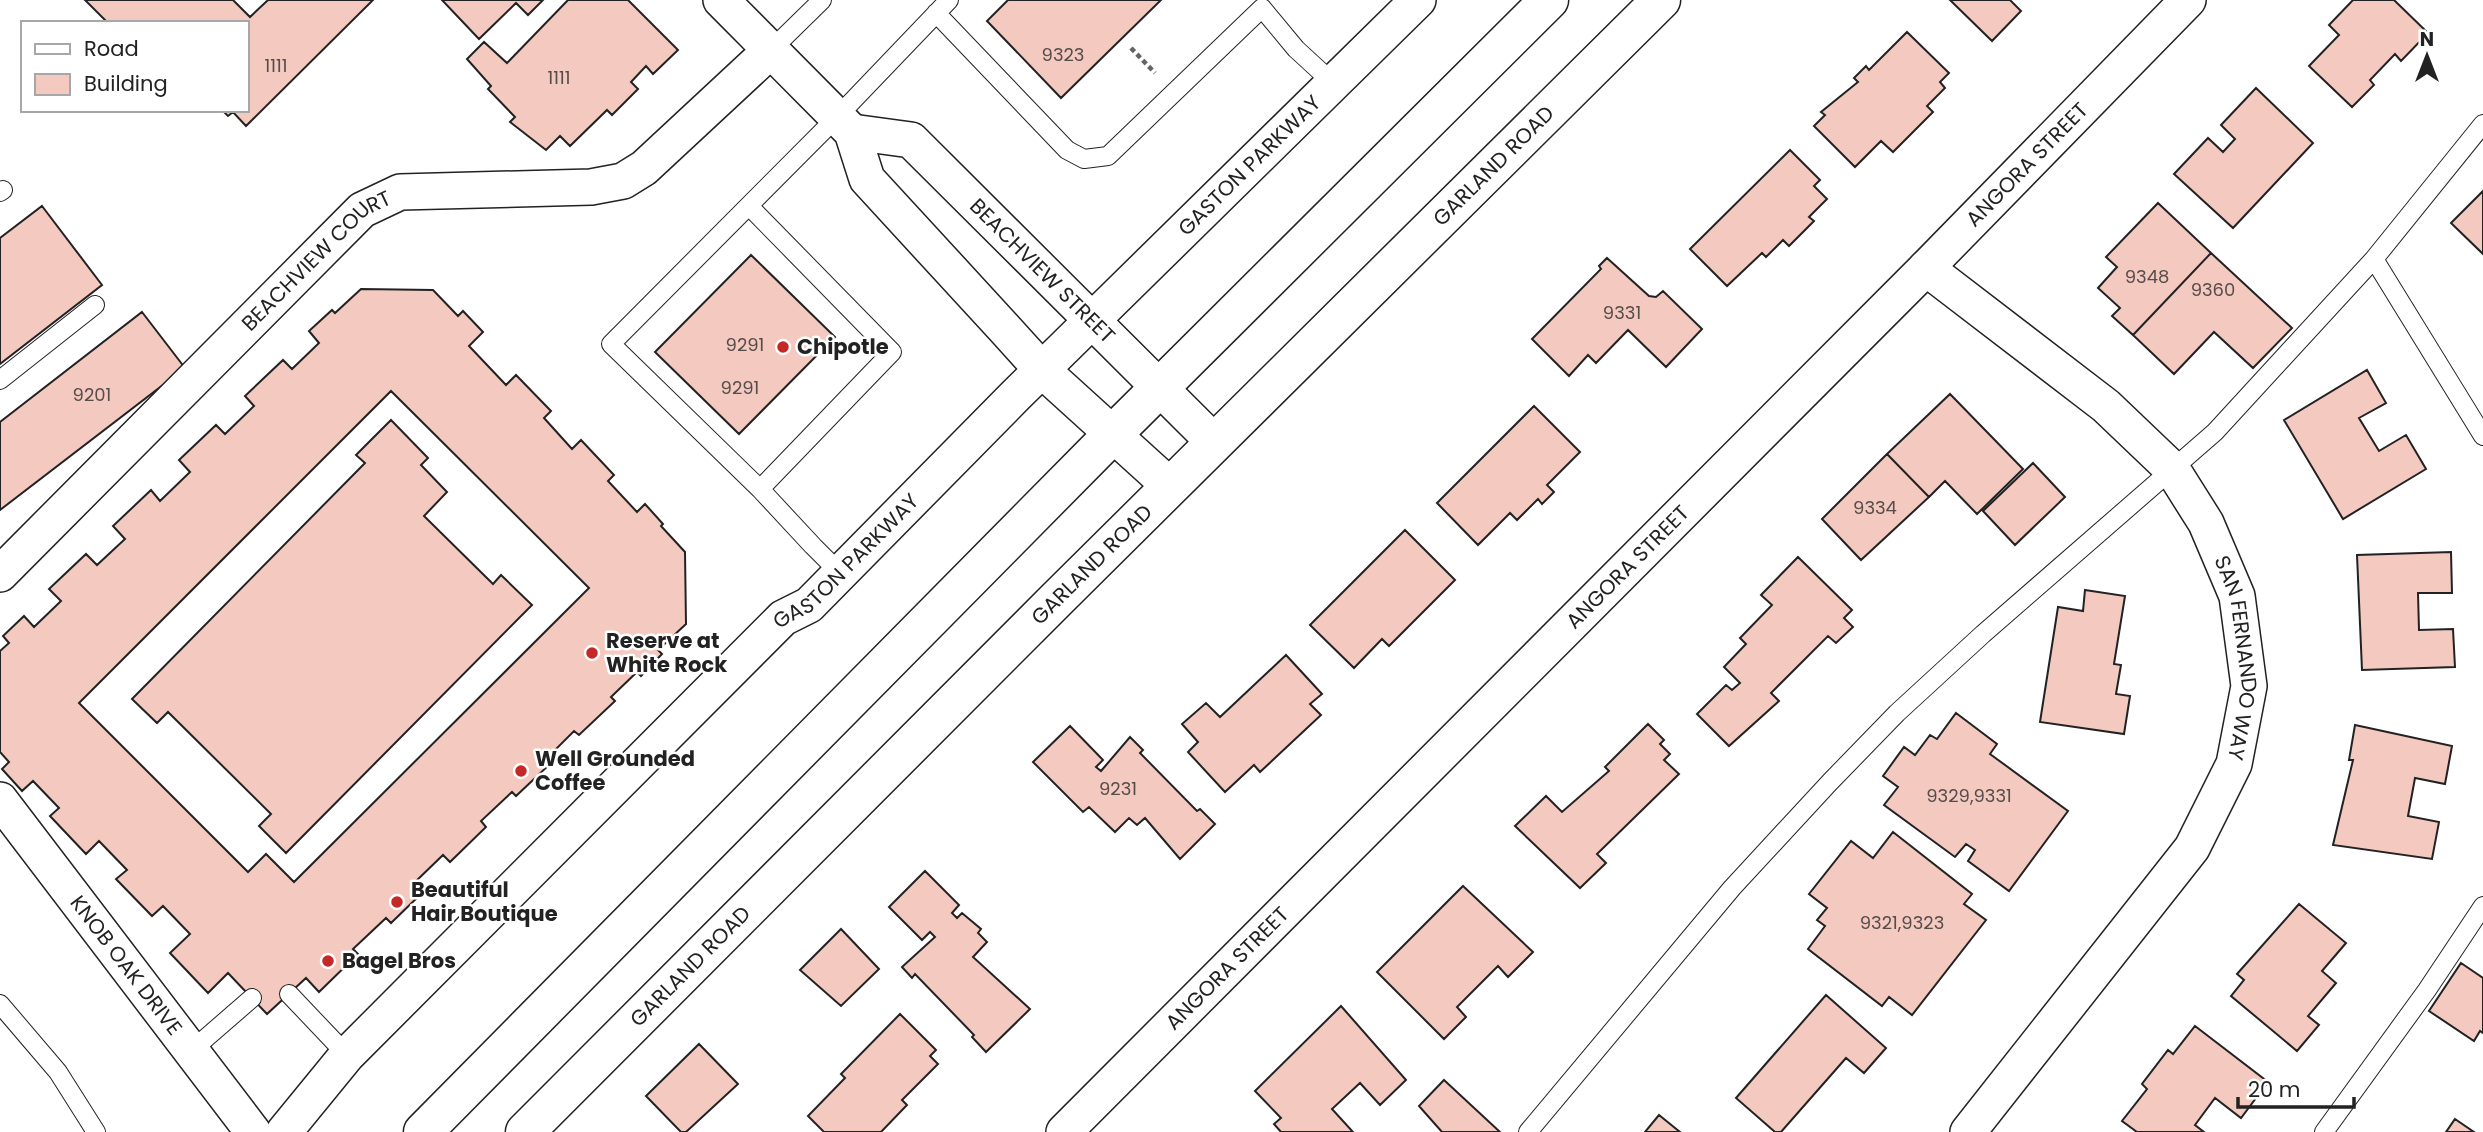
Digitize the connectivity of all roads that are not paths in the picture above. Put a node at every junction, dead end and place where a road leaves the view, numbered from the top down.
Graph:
1 (721, 0) edge
2 (822, 0) edge
3 (1418, 0) edge
4 (1549, 0) edge
5 (2188, 0) edge
6 (1262, 4) edge
7 (1650, 4) edge
8 (942, 6) edge
9 (772, 49) junction
10 (1334, 83) junction
11 (844, 124) junction
12 (2483, 124) edge
13 (749, 206) junction
14 (2374, 259) junction
15 (1926, 268) junction
16 (95, 305) dead end
17 (1093, 320) junction
18 (1042, 370) junction
19 (0, 380) edge
20 (1160, 387) junction
21 (1113, 434) junction
22 (2483, 436) edge
23 (1215, 443) junction
24 (2172, 469) junction
25 (1171, 487) junction
26 (760, 488) junction
27 (840, 573) junction
28 (0, 574) edge
29 (0, 800) edge
30 (2483, 906) edge
31 (289, 994) dead end
32 (252, 998) dead end
33 (0, 1004) edge
34 (191, 1051) junction
35 (346, 1055) junction
36 (431, 1130) edge
37 (96, 1132) edge
38 (253, 1132) edge
39 (284, 1132) edge
40 (525, 1132) edge
41 (1064, 1132) edge
42 (1528, 1132) edge
43 (1968, 1132) edge
44 (2324, 1132) edge

1 - 9 street
2 - 9 lane
3 - 10 street, GASTON PARKWAY
4 - 20 main road
5 - 15 street, ANGORA STREET
6 - 8 lane
6 - 10 lane
7 - 23 main road, GARLAND ROAD
8 - 11 lane
9 - 11 street
9 - 28 street, BEACHVIEW COURT
10 - 17 street, GASTON PARKWAY
11 - 13 lane
11 - 17 street, BEACHVIEW STREET
11 - 18 street
12 - 14 lane
13 - 26 lane
13 - 26 lane
14 - 22 lane
14 - 24 lane
15 - 24 street, SAN FERNANDO WAY
15 - 41 street, ANGORA STREET
16 - 19 lane
17 - 18 street, GASTON PARKWAY
17 - 20 street, BEACHVIEW STREET
18 - 21 street
18 - 27 street, GASTON PARKWAY
20 - 21 main road
20 - 23 street, BEACHVIEW STREET
21 - 25 street
21 - 36 main road
23 - 25 main road, GARLAND ROAD
24 - 42 lane
24 - 43 street, SAN FERNANDO WAY
25 - 40 main road, GARLAND ROAD
26 - 27 lane
27 - 35 street, GASTON PARKWAY
29 - 34 street, KNOB OAK DRIVE
30 - 44 lane
31 - 35 lane
32 - 34 lane
33 - 37 lane
34 - 38 street, KNOB OAK DRIVE
35 - 39 street, GASTON PARKWAY

